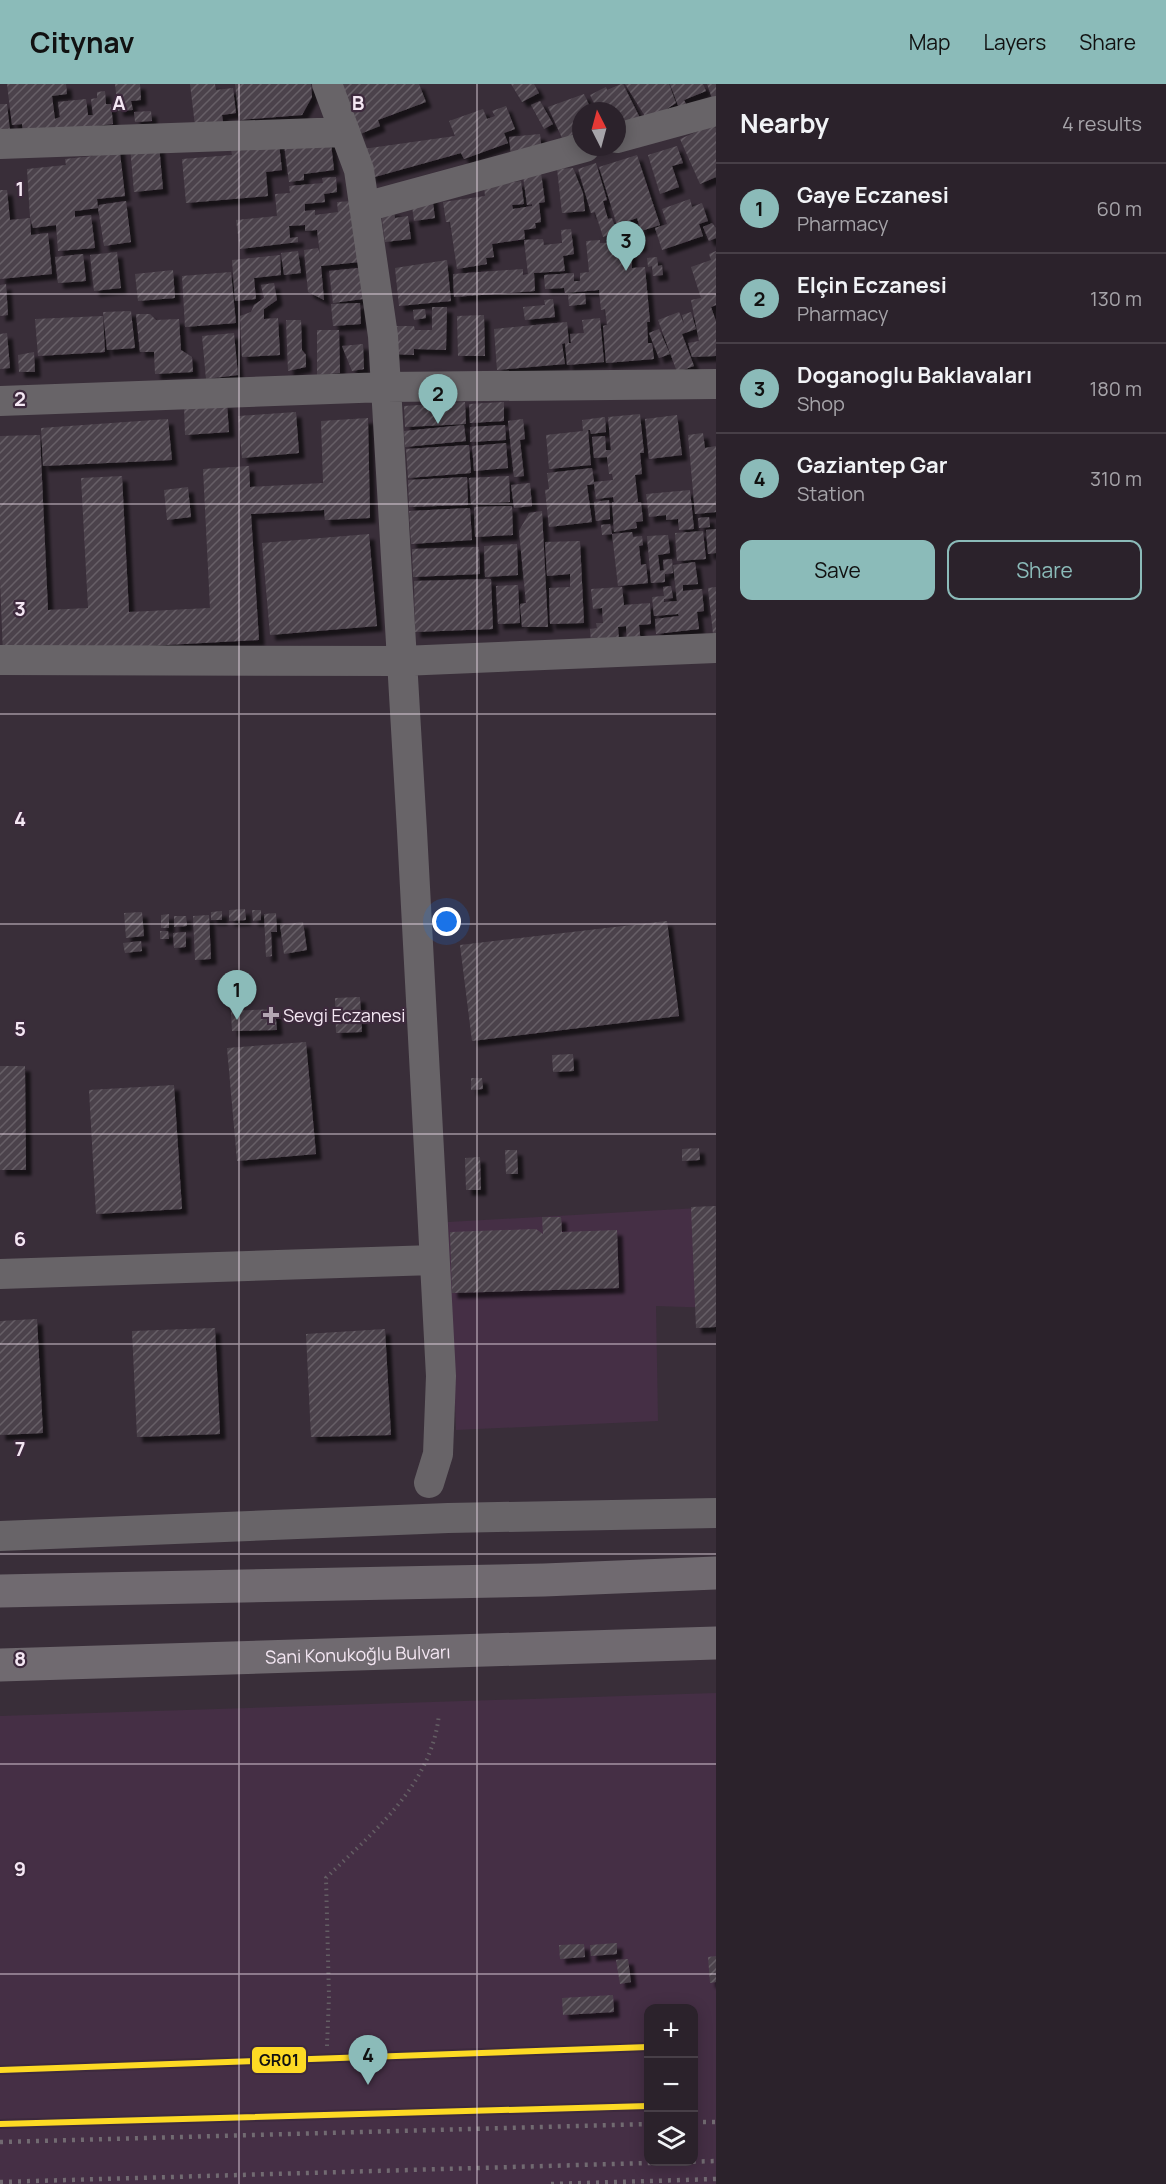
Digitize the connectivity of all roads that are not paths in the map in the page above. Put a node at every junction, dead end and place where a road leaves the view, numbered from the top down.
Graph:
1 (327, 84) edge
2 (716, 111) edge
3 (345, 132) junction
4 (626, 136) edge
5 (0, 144) edge
6 (572, 151) edge
7 (365, 207) junction
8 (716, 384) edge
9 (386, 387) junction
10 (0, 401) edge
11 (716, 648) edge
12 (0, 660) edge
13 (402, 661) junction
14 (435, 1260) junction
15 (0, 1274) edge
16 (429, 1483) dead end
17 (716, 1514) edge
18 (0, 1536) edge
19 (716, 1573) edge
20 (0, 1591) edge
21 (716, 1643) edge
22 (0, 1665) edge

1 - 3 street
2 - 4 street
3 - 5 street
3 - 7 street
6 - 7 street
7 - 9 street
8 - 9 street
9 - 10 street
9 - 13 street
11 - 13 street
12 - 13 street
13 - 14 street
14 - 15 street
14 - 16 street
17 - 18 street
19 - 20 highway
21 - 22 highway, Sani Konukoğlu Bulvarı

